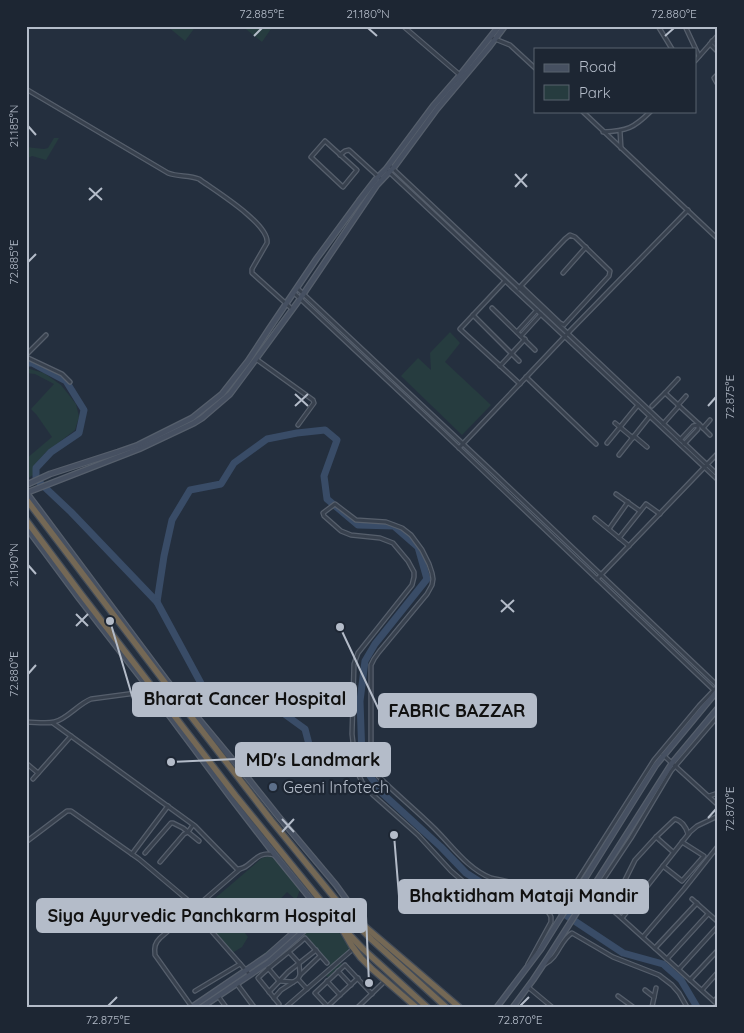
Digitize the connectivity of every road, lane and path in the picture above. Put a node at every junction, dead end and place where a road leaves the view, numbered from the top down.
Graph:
1 (403, 26) edge
2 (499, 26) edge
3 (505, 26) edge
4 (658, 26) edge
5 (685, 26) edge
6 (718, 35) edge
7 (490, 37) junction
8 (496, 38) junction
9 (711, 43) junction
10 (718, 47) edge
11 (671, 48) edge
12 (695, 48) edge
13 (696, 50) edge
14 (718, 52) edge
15 (699, 56) junction
16 (696, 60) edge
17 (534, 67) edge
18 (718, 74) edge
19 (460, 75) junction
20 (718, 84) edge
21 (26, 89) edge
22 (583, 112) edge
23 (651, 112) edge
24 (620, 131) junction
25 (603, 132) junction
26 (621, 148) junction
27 (340, 155) junction
28 (389, 169) junction
29 (380, 178) junction
30 (688, 210) junction
31 (718, 239) edge
32 (586, 247) junction
33 (563, 273) dead end
34 (505, 281) junction
35 (519, 288) junction
36 (295, 291) junction
37 (301, 296) junction
38 (286, 304) junction
39 (306, 304) junction
40 (293, 307) junction
41 (492, 308) dead end
42 (537, 310) junction
43 (541, 314) junction
44 (575, 314) junction
45 (473, 316) junction
46 (581, 320) junction
47 (517, 332) junction
48 (46, 335) dead end
49 (566, 335) junction
50 (523, 338) junction
51 (535, 350) dead end
52 (512, 354) junction
53 (26, 356) edge
54 (256, 359) junction
55 (519, 361) dead end
56 (500, 366) junction
57 (526, 377) junction
58 (678, 379) dead end
59 (70, 382) dead end
60 (520, 384) junction
61 (665, 393) junction
62 (223, 396) junction
63 (686, 396) dead end
64 (638, 405) junction
65 (652, 406) dead end
66 (679, 406) junction
67 (650, 416) junction
68 (710, 420) dead end
69 (615, 423) dead end
70 (663, 424) junction
71 (298, 425) dead end
72 (699, 425) junction
73 (619, 427) junction
74 (703, 428) junction
75 (710, 435) dead end
76 (633, 437) junction
77 (680, 440) junction
78 (606, 443) dead end
79 (462, 444) junction
80 (596, 444) dead end
81 (684, 444) junction
82 (647, 447) dead end
83 (459, 448) junction
84 (718, 453) edge
85 (619, 455) dead end
86 (706, 466) junction
87 (718, 475) edge
88 (718, 480) edge
89 (27, 484) edge
90 (27, 493) edge
91 (616, 494) dead end
92 (628, 502) junction
93 (640, 511) junction
94 (660, 514) junction
95 (595, 518) dead end
96 (26, 520) edge
97 (26, 527) edge
98 (608, 529) junction
99 (619, 538) junction
100 (629, 546) junction
101 (601, 575) junction
102 (597, 579) junction
103 (168, 684) junction
104 (718, 686) edge
105 (153, 690) junction
106 (716, 691) edge
107 (718, 708) edge
108 (718, 716) edge
109 (26, 722) edge
110 (53, 723) junction
111 (202, 727) junction
112 (71, 736) junction
113 (195, 742) junction
114 (196, 751) junction
115 (662, 754) junction
116 (26, 763) edge
117 (674, 764) junction
118 (38, 773) junction
119 (33, 779) dead end
120 (718, 793) edge
121 (236, 795) junction
122 (709, 796) junction
123 (234, 802) junction
124 (718, 805) edge
125 (168, 806) junction
126 (718, 816) edge
127 (188, 822) junction
128 (193, 825) junction
129 (183, 828) junction
130 (186, 833) junction
131 (688, 834) junction
132 (656, 837) junction
133 (199, 841) dead end
134 (26, 842) edge
135 (682, 842) junction
136 (718, 846) edge
137 (673, 852) junction
138 (145, 853) dead end
139 (132, 854) junction
140 (275, 855) junction
141 (706, 857) junction
142 (160, 862) dead end
143 (291, 864) junction
144 (662, 866) junction
145 (240, 869) junction
146 (288, 871) junction
147 (595, 882) junction
148 (620, 890) dead end
149 (692, 899) dead end
150 (697, 903) junction
151 (341, 906) junction
152 (195, 909) junction
153 (324, 909) junction
154 (708, 914) junction
155 (353, 916) junction
156 (622, 918) junction
157 (338, 922) junction
158 (718, 922) edge
159 (718, 926) edge
160 (642, 937) junction
161 (655, 948) junction
162 (354, 949) junction
163 (316, 950) junction
164 (718, 950) edge
165 (289, 952) junction
166 (320, 956) junction
167 (667, 959) junction
168 (299, 963) junction
169 (327, 963) dead end
170 (240, 964) junction
171 (544, 964) junction
172 (268, 968) junction
173 (679, 969) junction
174 (246, 971) junction
175 (338, 971) junction
176 (524, 971) junction
177 (718, 972) edge
178 (250, 975) junction
179 (299, 977) junction
180 (358, 978) junction
181 (690, 980) junction
182 (279, 981) junction
183 (327, 981) junction
184 (386, 981) junction
185 (293, 982) junction
186 (236, 984) junction
187 (351, 985) junction
188 (528, 987) junction
189 (307, 988) junction
190 (656, 988) dead end
191 (645, 990) dead end
192 (702, 990) junction
193 (195, 992) dead end
194 (269, 992) junction
195 (372, 994) junction
196 (340, 995) junction
197 (218, 996) junction
198 (618, 996) dead end
199 (718, 996) edge
200 (654, 997) junction
201 (274, 998) junction
202 (714, 1001) junction
203 (208, 1003) edge
204 (279, 1004) dead end
205 (363, 1005) edge
206 (718, 1005) edge
207 (192, 1007) edge
208 (202, 1007) edge
209 (226, 1007) edge
210 (254, 1007) edge
211 (286, 1007) edge
212 (327, 1007) edge
213 (358, 1007) edge
214 (416, 1007) edge
215 (426, 1007) edge
216 (446, 1007) edge
217 (459, 1007) edge
218 (497, 1007) edge
219 (513, 1007) edge
220 (552, 1007) edge
221 (632, 1007) edge
222 (652, 1007) edge
223 (687, 1007) edge

1 - 19 street
2 - 7 street
3 - 8 street
4 - 11 street
5 - 12 street
6 - 9 street
7 - 8 street
7 - 19 street
8 - 17 street
8 - 28 street
9 - 10 street
9 - 14 street
9 - 15 street
13 - 15 street
15 - 16 street
18 - 20 street
19 - 28 street
21 - 38 street
22 - 25 street
23 - 24 street
24 - 25 street
24 - 26 street
25 - 26 street
26 - 30 street
27 - 27 street
27 - 29 street
28 - 29 street
28 - 34 street
28 - 35 street
29 - 36 street
29 - 37 street
30 - 31 street
30 - 46 street
32 - 33 street
32 - 35 street
32 - 44 street
34 - 35 street
34 - 45 street
35 - 42 street
35 - 44 street
35 - 49 street
36 - 37 street
36 - 38 street
37 - 39 street
37 - 40 street
37 - 79 street
38 - 40 street
38 - 62 street
39 - 40 street
39 - 83 street
40 - 54 street
41 - 47 street
42 - 43 street
42 - 47 street
43 - 49 street
43 - 50 street
44 - 46 street
45 - 52 street
45 - 56 street
46 - 49 street
47 - 50 street
48 - 53 street
49 - 57 street
49 - 64 street
49 - 70 street
50 - 51 street
50 - 52 street
52 - 55 street
52 - 56 street
53 - 59 street
54 - 62 street
54 - 71 street
56 - 60 street
57 - 60 street
57 - 80 street
58 - 61 street
60 - 79 street
61 - 65 street
61 - 66 street
62 - 89 street
62 - 90 street
63 - 66 street
64 - 67 street
64 - 73 street
66 - 70 street
66 - 72 street
67 - 76 street
67 - 86 street
68 - 74 street
69 - 73 street
70 - 77 street
72 - 74 street
72 - 77 street
72 - 81 street
73 - 76 street
73 - 78 street
74 - 75 street
76 - 82 street
76 - 85 street
77 - 81 street
79 - 83 street
79 - 101 street
81 - 86 street
83 - 102 street
84 - 86 street
86 - 87 street
86 - 88 street
86 - 94 street
90 - 103 highway
91 - 92 street
92 - 93 street
92 - 98 street
93 - 94 street
93 - 99 street
94 - 100 street
95 - 98 street
96 - 105 highway
97 - 105 street
98 - 99 street
99 - 100 street
100 - 101 street
101 - 102 street
101 - 104 street
102 - 106 street
103 - 105 street
103 - 111 highway
104 - 106 street
105 - 110 street
105 - 113 highway
105 - 114 street
106 - 115 street
107 - 117 street
108 - 117 street
109 - 110 street
110 - 112 street
111 - 151 highway
111 - 155 street
112 - 118 street
112 - 125 street
113 - 114 highway
113 - 121 highway
114 - 123 street
115 - 117 street
115 - 176 street
115 - 176 street
116 - 118 street
117 - 122 street
117 - 147 street
118 - 119 street
120 - 122 street
121 - 123 highway
121 - 143 highway
122 - 124 street
123 - 140 street
125 - 127 street
125 - 139 street
126 - 131 street
127 - 128 street
127 - 129 street
128 - 130 street
128 - 145 street
129 - 130 street
129 - 138 street
130 - 133 street
130 - 142 street
131 - 132 street
131 - 135 street
132 - 137 street
132 - 148 street
134 - 139 street
135 - 137 street
135 - 141 street
136 - 141 street
137 - 144 street
139 - 152 street
140 - 145 street
140 - 146 street
141 - 144 street
141 - 160 street
143 - 146 highway
143 - 153 highway
144 - 156 street
145 - 152 street
146 - 153 street
147 - 156 street
147 - 171 street
149 - 150 street
150 - 154 street
150 - 161 street
151 - 155 highway
151 - 216 highway
152 - 170 street
152 - 207 street
153 - 157 highway
153 - 174 street
153 - 178 street
154 - 158 street
154 - 167 street
155 - 217 highway
156 - 160 street
157 - 162 highway
157 - 215 highway
159 - 173 street
160 - 161 street
161 - 167 street
162 - 184 highway
162 - 189 street
163 - 165 street
163 - 166 street
163 - 168 street
164 - 181 street
165 - 168 street
165 - 172 street
166 - 169 street
166 - 179 street
167 - 173 street
168 - 179 street
168 - 182 street
170 - 174 street
170 - 193 street
171 - 188 street
171 - 223 street
172 - 182 street
172 - 194 street
173 - 181 street
174 - 178 street
174 - 203 street
175 - 180 street
175 - 183 street
175 - 187 street
176 - 218 street
177 - 192 street
178 - 186 street
179 - 185 street
179 - 189 street
180 - 187 street
180 - 195 street
181 - 192 street
182 - 185 street
182 - 194 street
183 - 196 street
183 - 212 street
184 - 195 street
184 - 214 highway
185 - 201 street
186 - 197 street
186 - 210 street
187 - 196 street
188 - 219 street
188 - 220 street
189 - 211 street
190 - 200 street
191 - 200 street
192 - 202 street
194 - 201 street
195 - 205 street
196 - 212 street
197 - 203 street
197 - 209 street
198 - 221 street
199 - 202 street
200 - 222 street
201 - 204 street
202 - 206 street
203 - 207 street
203 - 208 street
205 - 213 street

